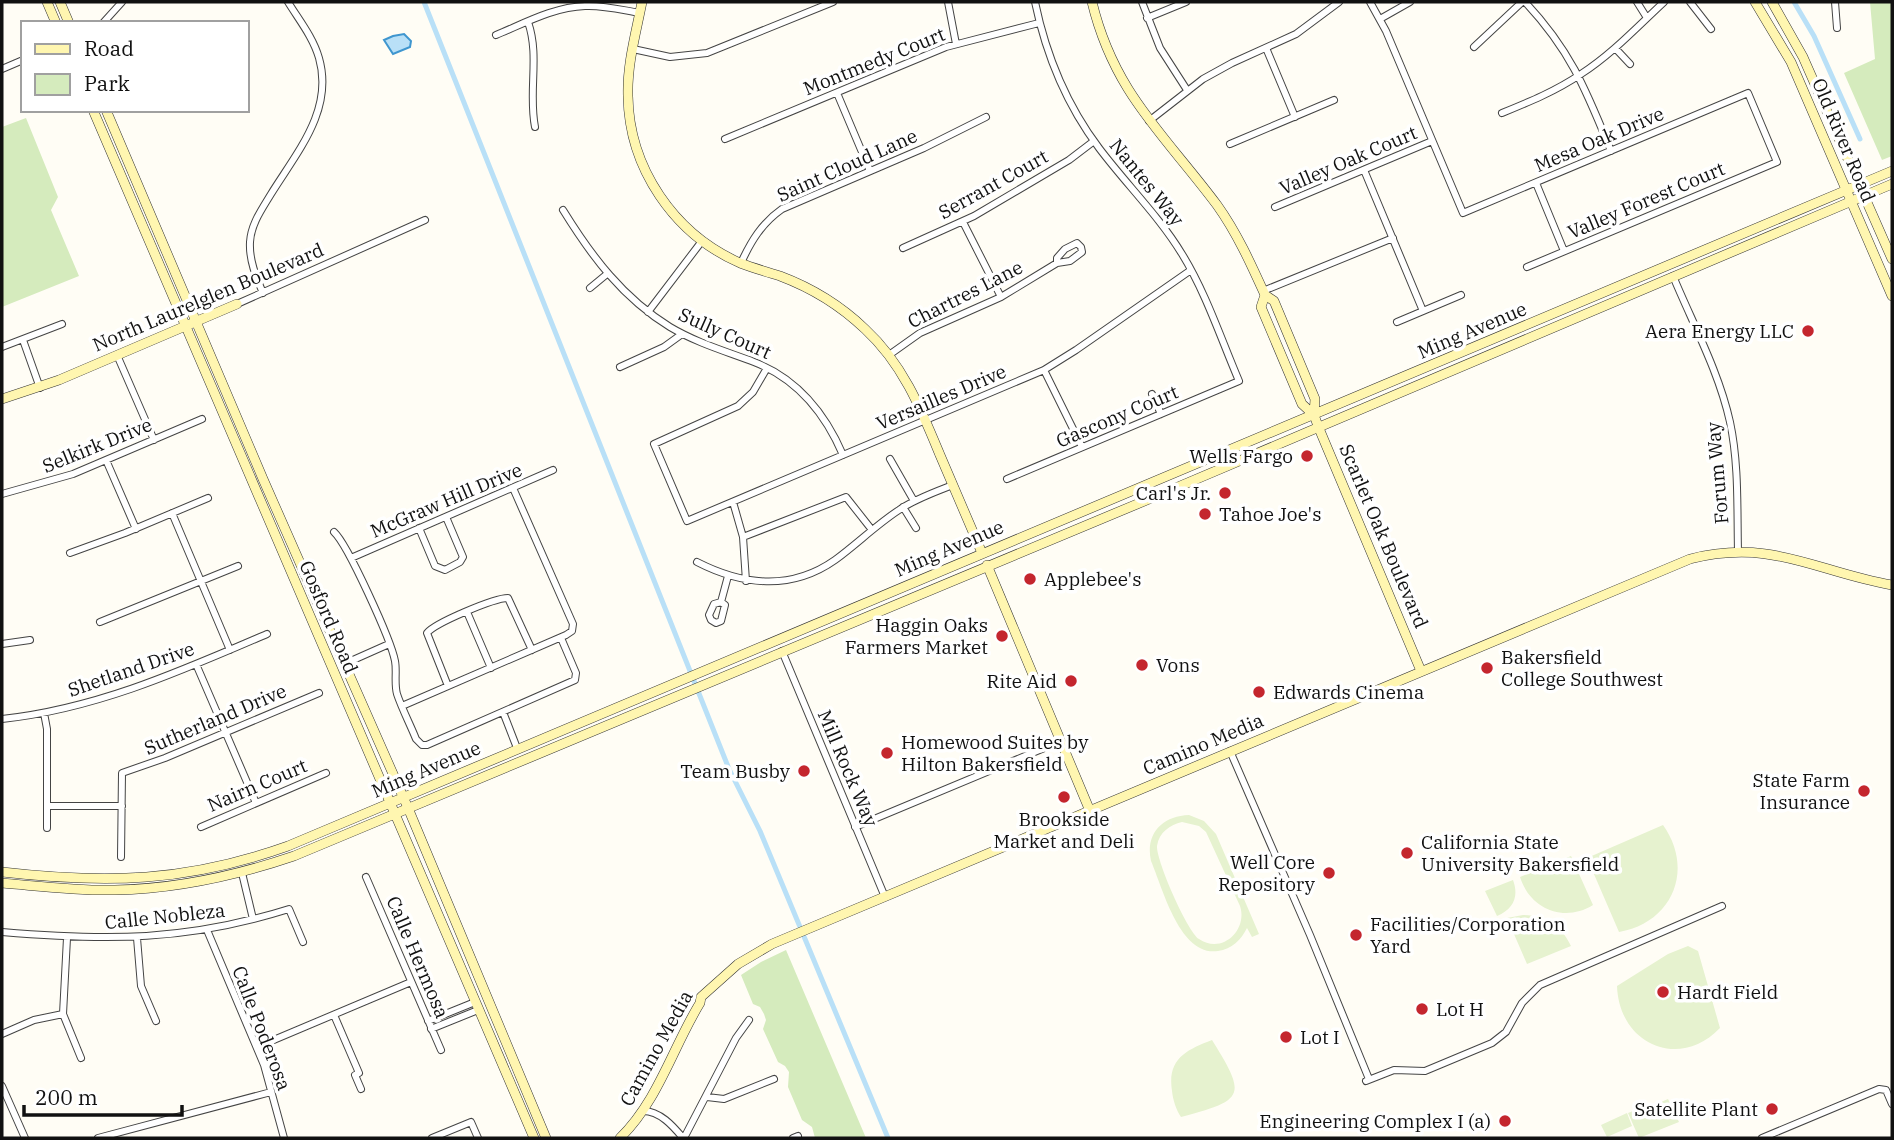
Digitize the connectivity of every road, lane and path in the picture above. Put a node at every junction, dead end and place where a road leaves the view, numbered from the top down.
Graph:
1 (47, 2) edge
2 (60, 2) edge
3 (122, 2) edge
4 (288, 2) edge
5 (642, 2) edge
6 (833, 2) edge
7 (948, 2) edge
8 (1035, 2) edge
9 (1092, 2) edge
10 (1142, 2) edge
11 (1186, 2) edge
12 (1339, 2) edge
13 (1370, 2) edge
14 (1410, 2) edge
15 (1523, 2) edge
16 (1637, 2) edge
17 (1664, 2) edge
18 (1690, 2) edge
19 (1755, 2) edge
20 (1772, 2) edge
21 (1835, 2) edge
22 (640, 13) junction
23 (1147, 18) junction
24 (1647, 18) junction
25 (1380, 19) junction
26 (55, 21) edge
27 (68, 21) edge
28 (105, 21) edge
29 (528, 22) junction
30 (1039, 23) junction
31 (1837, 28) dead end
32 (1711, 29) dead end
33 (496, 35) dead end
34 (956, 44) junction
35 (1474, 47) dead end
36 (1266, 48) junction
37 (1615, 48) junction
38 (633, 49) junction
39 (21, 61) edge
40 (1630, 64) dead end
41 (2, 69) edge
42 (1579, 75) junction
43 (1187, 90) junction
44 (837, 93) junction
45 (1334, 100) dead end
46 (94, 112) edge
47 (107, 112) edge
48 (1502, 113) dead end
49 (986, 117) dead end
50 (1295, 117) junction
51 (1149, 121) junction
52 (535, 127) dead end
53 (725, 139) dead end
54 (1094, 141) junction
55 (1432, 141) junction
56 (1230, 144) dead end
57 (1611, 151) junction
58 (1777, 162) joint
59 (1364, 170) junction
60 (870, 171) junction
61 (1892, 171) edge
62 (1536, 183) junction
63 (1860, 184) junction
64 (1892, 184) edge
65 (1847, 191) junction
66 (1865, 195) junction
67 (1851, 201) junction
68 (1275, 207) dead end
69 (563, 210) dead end
70 (425, 220) dead end
71 (963, 222) junction
72 (1393, 239) junction
73 (702, 241) junction
74 (903, 248) dead end
75 (1564, 251) junction
76 (1892, 259) edge
77 (741, 263) junction
78 (1057, 263) dead end
79 (1527, 267) dead end
80 (1191, 270) junction
81 (607, 274) junction
82 (1673, 276) junction
83 (590, 288) dead end
84 (263, 293) junction
85 (1264, 293) junction
86 (1461, 295) dead end
87 (1892, 296) edge
88 (1001, 297) junction
89 (237, 304) joint
90 (1423, 311) junction
91 (648, 312) junction
92 (197, 322) junction
93 (1396, 322) dead end
94 (62, 324) dead end
95 (186, 327) junction
96 (682, 334) junction
97 (23, 340) junction
98 (2, 347) edge
99 (117, 355) junction
100 (889, 355) junction
101 (620, 367) dead end
102 (767, 368) junction
103 (1044, 370) junction
104 (1239, 382) joint
105 (40, 388) junction
106 (1152, 394) dead end
107 (2, 399) edge
108 (1161, 414) junction
109 (1314, 415) junction
110 (202, 419) dead end
111 (926, 421) junction
112 (1318, 426) junction
113 (154, 440) junction
114 (1082, 447) junction
115 (843, 455) junction
116 (890, 458) dead end
117 (106, 460) junction
118 (553, 470) dead end
119 (1007, 479) dead end
120 (953, 485) junction
121 (513, 488) junction
122 (2, 494) edge
123 (208, 498) dead end
124 (914, 501) junction
125 (733, 502) junction
126 (903, 507) junction
127 (172, 513) junction
128 (446, 517) junction
129 (419, 528) junction
130 (916, 528) dead end
131 (136, 529) junction
132 (872, 530) junction
133 (334, 533) dead end
134 (743, 537) junction
135 (1738, 551) junction
136 (70, 553) dead end
137 (982, 553) junction
138 (351, 558) junction
139 (697, 562) dead end
140 (987, 565) junction
141 (237, 566) dead end
142 (728, 576) junction
143 (201, 581) junction
144 (746, 581) junction
145 (1892, 585) edge
146 (721, 602) dead end
147 (305, 606) junction
148 (467, 612) junction
149 (100, 622) dead end
150 (820, 622) junction
151 (267, 634) dead end
152 (561, 638) junction
153 (30, 640) dead end
154 (2, 644) edge
155 (389, 644) junction
156 (230, 650) junction
157 (532, 650) junction
158 (782, 651) junction
159 (196, 664) junction
160 (344, 664) junction
161 (491, 668) junction
162 (1421, 671) junction
163 (448, 686) junction
164 (319, 693) dead end
165 (402, 706) junction
166 (503, 712) junction
167 (44, 713) junction
168 (2, 719) edge
169 (225, 733) junction
170 (1060, 741) junction
171 (517, 748) junction
172 (1230, 751) junction
173 (326, 773) dead end
174 (403, 798) junction
175 (256, 803) junction
176 (390, 804) junction
177 (47, 806) junction
178 (121, 806) junction
179 (408, 808) junction
180 (1090, 810) junction
181 (394, 814) junction
182 (201, 827) dead end
183 (855, 827) junction
184 (47, 828) dead end
185 (121, 857) dead end
186 (2, 872) edge
187 (242, 873) junction
188 (366, 877) dead end
189 (2, 883) edge
190 (885, 897) junction
191 (1722, 906) dead end
192 (253, 919) junction
193 (206, 930) junction
194 (2, 932) edge
195 (67, 938) junction
196 (137, 938) junction
197 (303, 943) dead end
198 (411, 982) junction
199 (477, 1006) junction
200 (63, 1014) junction
201 (334, 1015) junction
202 (749, 1020) dead end
203 (156, 1021) dead end
204 (428, 1021) junction
205 (431, 1029) junction
206 (2, 1034) edge
207 (257, 1048) junction
208 (441, 1050) dead end
209 (81, 1058) dead end
210 (774, 1079) dead end
211 (2, 1086) edge
212 (360, 1089) dead end
213 (271, 1092) junction
214 (707, 1097) junction
215 (1892, 1104) edge
216 (643, 1111) junction
217 (24, 1138) edge
218 (98, 1138) edge
219 (284, 1138) edge
220 (432, 1138) edge
221 (478, 1138) edge
222 (534, 1138) edge
223 (546, 1138) edge
224 (620, 1138) edge
225 (683, 1138) edge
226 (1762, 1138) edge

1 - 26 main road
2 - 27 main road
3 - 28 street
4 - 84 street
5 - 22 main road
6 - 38 street
7 - 34 street
8 - 30 street, Nantes Way
9 - 51 main road, Scarlet Oak Boulevard
10 - 23 street
11 - 23 street
12 - 36 street
13 - 25 street
14 - 25 street
15 - 35 street
15 - 42 street
16 - 24 street
17 - 24 street
18 - 32 street
19 - 65 main road, Old River Road
20 - 63 main road, Old River Road
21 - 31 street
22 - 29 street
22 - 38 main road
23 - 43 street
24 - 37 street
25 - 55 street
29 - 33 street
29 - 52 street
30 - 34 street, Montmedy Court
30 - 54 street, Nantes Way
34 - 44 street, Montmedy Court
36 - 43 street
36 - 50 street
37 - 40 street
37 - 42 street
38 - 73 main road
39 - 41 street
42 - 48 street
42 - 57 street
43 - 51 street
44 - 53 street, Montmedy Court
44 - 60 street
45 - 50 street
46 - 95 main road, Gosford Road
47 - 92 main road, Gosford Road
49 - 60 street, Saint Cloud Lane
50 - 56 street
51 - 85 main road, Scarlet Oak Boulevard
54 - 71 street, Serrant Court
54 - 80 street, Nantes Way
55 - 59 street, Valley Oak Court
55 - 62 street, Mesa Oak Drive
57 - 58 street, Mesa Oak Drive
57 - 62 street, Mesa Oak Drive
58 - 75 street, Valley Forest Court
59 - 68 street, Valley Oak Court
59 - 72 street
60 - 77 street, Saint Cloud Lane
61 - 63 main road, Ming Avenue
62 - 75 street
63 - 65 main road, Ming Avenue
63 - 66 main road, Old River Road
64 - 66 main road, Ming Avenue
65 - 67 main road, Old River Road
65 - 109 main road, Ming Avenue
66 - 67 main road, Ming Avenue
66 - 76 main road, Old River Road
67 - 82 main road, Ming Avenue
67 - 87 main road, Old River Road
69 - 81 street, Sully Court
70 - 84 street, North Laurelglen Boulevard
71 - 74 street, Serrant Court
71 - 88 street
72 - 85 street
72 - 90 street
73 - 77 main road
73 - 91 street
75 - 79 street, Valley Forest Court
77 - 100 main road
78 - 88 street, Chartres Lane
80 - 103 street, Versailles Drive
80 - 104 street, Nantes Way
81 - 83 street
81 - 91 street, Sully Court
82 - 112 main road, Ming Avenue
82 - 135 street, Forum Way
84 - 89 street, North Laurelglen Boulevard
85 - 109 main road, Scarlet Oak Boulevard
86 - 90 street
88 - 100 street, Chartres Lane
89 - 92 main road, North Laurelglen Boulevard
90 - 93 street
91 - 96 street, Sully Court
92 - 95 main road, North Laurelglen Boulevard
92 - 160 main road, Gosford Road
94 - 97 street
95 - 99 main road, North Laurelglen Boulevard
95 - 147 main road, Gosford Road
96 - 101 street
96 - 102 street, Sully Court
97 - 98 street
97 - 105 street
99 - 105 main road, North Laurelglen Boulevard
99 - 113 street
100 - 111 main road
102 - 115 street, Sully Court
102 - 125 street, Versailles Drive
103 - 111 street, Versailles Drive
103 - 114 street
104 - 108 street, Gascony Court
105 - 107 main road, North Laurelglen Boulevard
106 - 108 street
108 - 114 street, Gascony Court
109 - 112 main road, Scarlet Oak Boulevard
109 - 137 main road, Ming Avenue
110 - 113 street, Selkirk Drive
111 - 115 street, Versailles Drive
111 - 120 main road
112 - 140 main road, Ming Avenue
112 - 162 main road, Scarlet Oak Boulevard
113 - 117 street, Selkirk Drive
114 - 119 street, Gascony Court
115 - 125 street, Versailles Drive
116 - 124 street
117 - 122 street, Selkirk Drive
117 - 131 street
118 - 121 street, McGraw Hill Drive
120 - 124 street
120 - 137 main road
121 - 128 street, McGraw Hill Drive
121 - 152 street
123 - 127 street
124 - 126 street
125 - 134 street
126 - 130 street
126 - 132 street
127 - 131 street
127 - 143 street
128 - 129 street, McGraw Hill Drive
128 - 129 street
129 - 138 street, McGraw Hill Drive
131 - 136 street
132 - 134 street
132 - 144 street
133 - 138 street
134 - 144 street
135 - 145 main road, Camino Media
135 - 162 main road, Camino Media
137 - 140 street
137 - 150 main road, Ming Avenue
138 - 155 street
139 - 142 street
140 - 158 main road, Ming Avenue
140 - 170 main road
141 - 143 street
142 - 144 street
142 - 146 street
143 - 149 street
143 - 156 street
147 - 160 main road
147 - 176 main road, Gosford Road
148 - 157 street
148 - 161 street
148 - 163 street
150 - 158 main road
150 - 171 main road, Ming Avenue
151 - 156 street, Shetland Drive
152 - 157 street
152 - 166 street
153 - 154 street
155 - 160 street
155 - 165 street
156 - 159 street, Shetland Drive
157 - 161 street
158 - 179 main road, Ming Avenue
158 - 183 street, Mill Rock Way
159 - 167 street, Shetland Drive
159 - 169 street
160 - 174 main road, Gosford Road
161 - 163 street
162 - 172 main road, Camino Media
163 - 165 street
164 - 169 street, Sutherland Drive
165 - 166 street
166 - 171 street
167 - 168 street, Shetland Drive
167 - 177 street
169 - 175 street
169 - 178 street, Sutherland Drive
170 - 180 main road
170 - 183 street
171 - 174 main road, Ming Avenue
172 - 180 main road, Camino Media
172 - 191 street
173 - 175 street, Nairn Court
174 - 176 main road, Ming Avenue
174 - 179 main road, Gosford Road
175 - 182 street, Nairn Court
176 - 181 main road, Gosford Road
176 - 186 main road, Ming Avenue
177 - 178 street
177 - 184 street
178 - 185 street
179 - 181 main road, Ming Avenue
179 - 223 main road, Gosford Road
180 - 190 main road, Camino Media
181 - 187 main road, Ming Avenue
181 - 199 main road, Gosford Road
183 - 190 street, Mill Rock Way
187 - 189 main road, Ming Avenue
187 - 192 street
188 - 198 street, Calle Hermosa
190 - 216 main road, Camino Media
192 - 193 street, Calle Nobleza
192 - 197 street, Calle Nobleza
193 - 196 street, Calle Nobleza
193 - 207 street, Calle Poderosa
194 - 195 street, Calle Nobleza
195 - 196 street, Calle Nobleza
195 - 200 street
196 - 203 street
198 - 201 street
198 - 204 street, Calle Hermosa
199 - 204 street
199 - 205 street
199 - 222 main road, Gosford Road
200 - 206 street
200 - 209 street
201 - 207 street
201 - 212 street
202 - 214 street
204 - 205 street, Calle Hermosa
205 - 208 street, Calle Hermosa
207 - 213 street, Calle Poderosa
210 - 214 street
211 - 217 street
213 - 218 street
213 - 219 street, Calle Poderosa
214 - 225 street
215 - 226 street
216 - 224 main road, Camino Media
216 - 225 street
220 - 221 street

